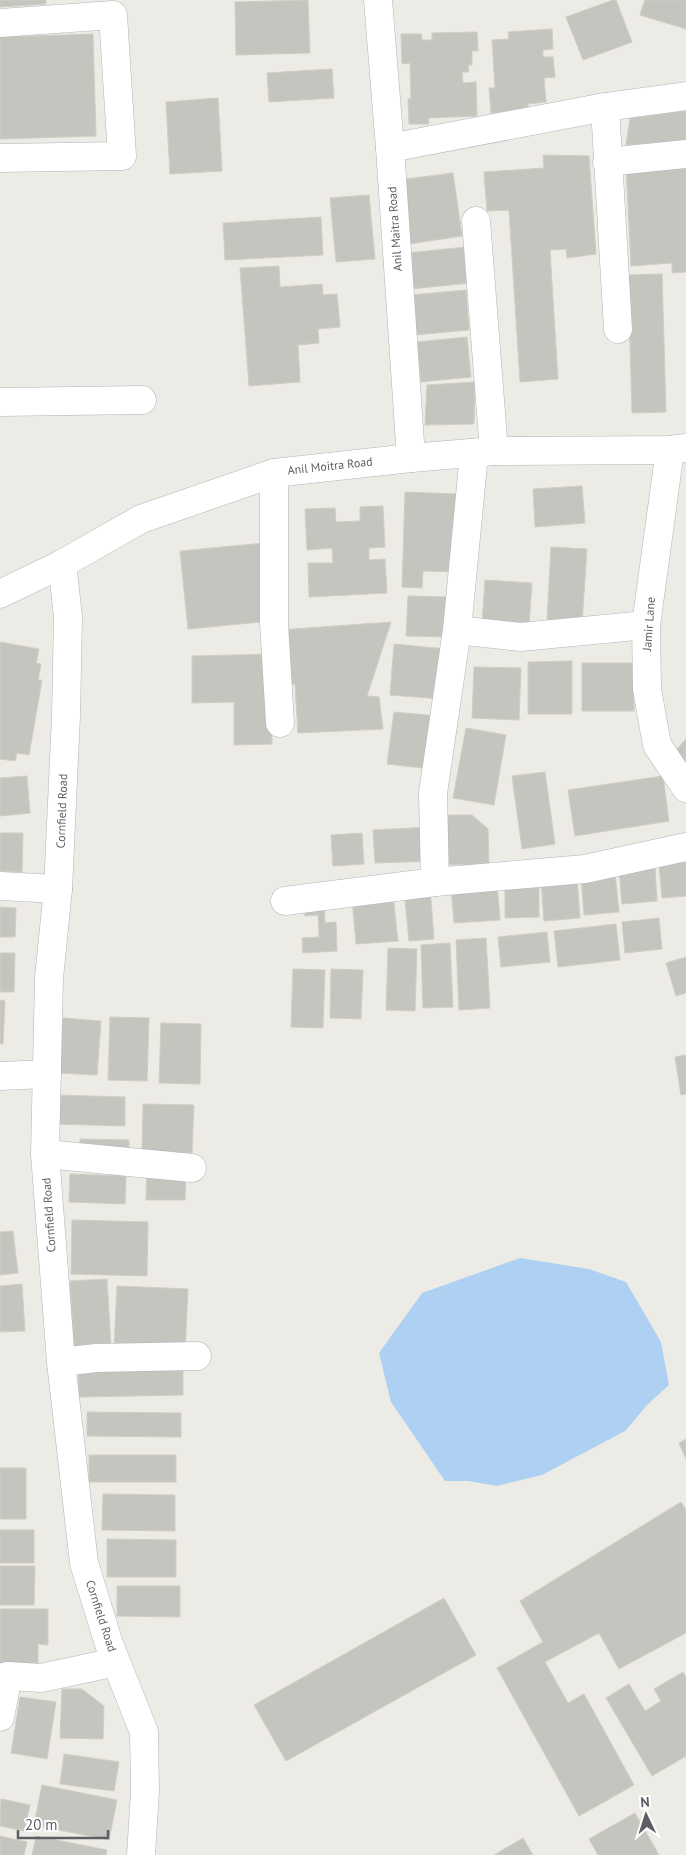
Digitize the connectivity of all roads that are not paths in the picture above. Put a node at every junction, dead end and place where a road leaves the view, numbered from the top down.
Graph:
1 (378, 0) edge
2 (0, 23) edge
3 (686, 96) edge
4 (605, 107) junction
5 (390, 148) junction
6 (686, 154) edge
7 (0, 158) edge
8 (607, 162) junction
9 (476, 221) dead end
10 (618, 329) dead end
11 (142, 400) dead end
12 (0, 402) edge
13 (678, 449) edge
14 (484, 452) junction
15 (410, 458) junction
16 (274, 472) junction
17 (675, 501) edge
18 (62, 564) junction
19 (0, 594) edge
20 (646, 625) junction
21 (457, 630) junction
22 (280, 724) dead end
23 (686, 788) edge
24 (686, 847) edge
25 (435, 882) junction
26 (0, 886) edge
27 (58, 888) junction
28 (285, 901) dead end
29 (47, 1074) junction
30 (0, 1076) edge
31 (45, 1154) junction
32 (192, 1168) dead end
33 (197, 1356) dead end
34 (61, 1362) junction
35 (116, 1662) junction
36 (4, 1677) edge
37 (0, 1717) edge
38 (142, 1855) edge

1 - 5 street, Anil Maitra Road
2 - 7 street
3 - 4 street
4 - 5 street
4 - 8 street
5 - 15 street, Anil Maitra Road
6 - 8 street
8 - 10 street
9 - 14 street
11 - 12 street
13 - 14 street, Anil Moitra Road
13 - 17 street, Jamir Lane
14 - 15 street, Anil Moitra Road
14 - 21 street
15 - 16 street, Anil Moitra Road
16 - 18 street, Anil Moitra Road
16 - 22 street
17 - 20 street, Jamir Lane
18 - 19 street, Anil Moitra Road
18 - 27 street, Cornfield Road
20 - 21 street
20 - 23 street, Jamir Lane
21 - 25 street
24 - 25 street
25 - 28 street
26 - 27 street
27 - 29 street, Cornfield Road
29 - 30 street
29 - 31 street, Cornfield Road
31 - 32 street
31 - 34 street, Cornfield Road
33 - 34 street
34 - 35 street, Cornfield Road
35 - 36 street
35 - 38 street, Cornfield Road
36 - 37 street

